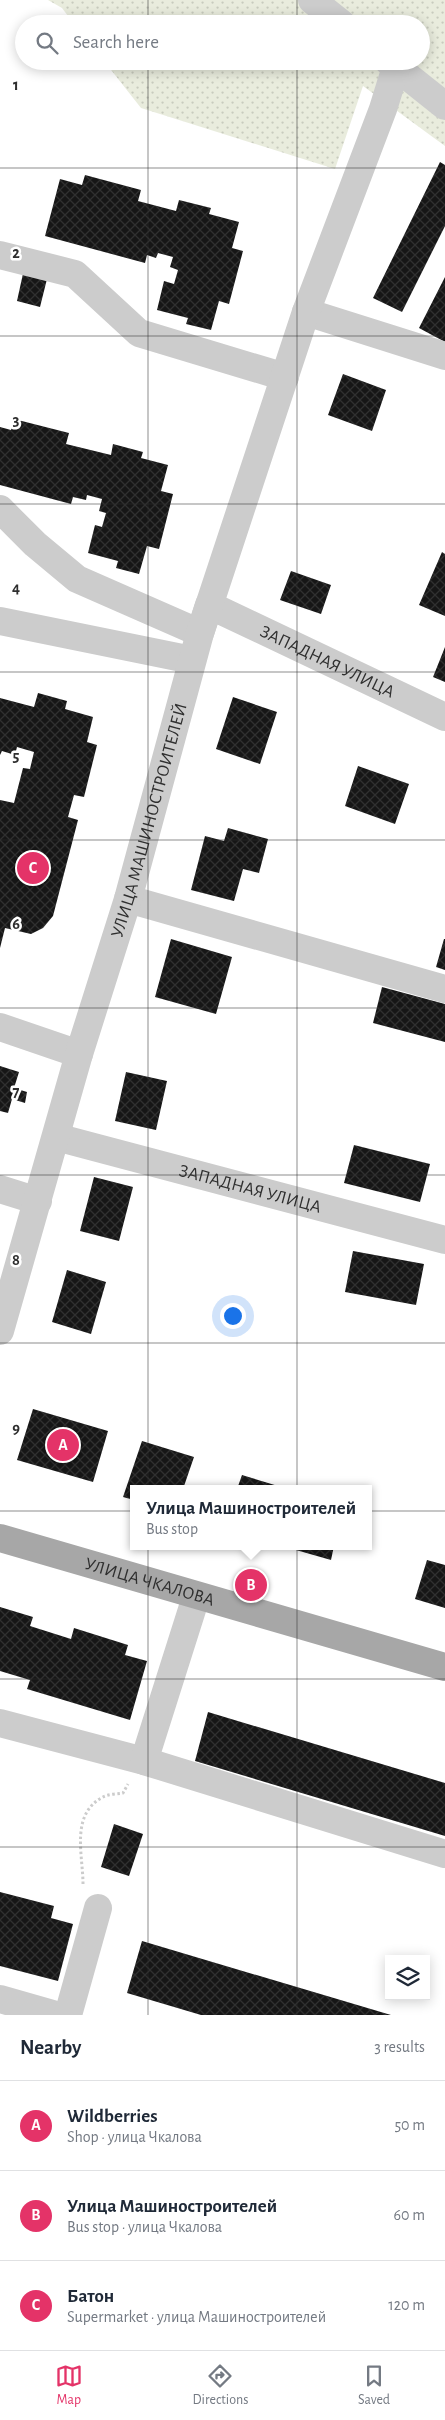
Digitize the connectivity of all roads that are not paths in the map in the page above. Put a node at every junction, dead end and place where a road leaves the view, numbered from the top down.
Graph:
1 (312, 0) edge
2 (331, 15) edge
3 (391, 70) edge
4 (400, 70) edge
5 (445, 106) edge
6 (0, 254) edge
7 (306, 312) junction
8 (445, 356) edge
9 (285, 377) junction
10 (0, 509) edge
11 (208, 605) junction
12 (0, 621) edge
13 (200, 633) junction
14 (192, 660) junction
15 (445, 718) edge
16 (128, 899) junction
17 (445, 989) edge
18 (0, 1027) edge
19 (79, 1054) junction
20 (56, 1137) junction
21 (0, 1189) edge
22 (38, 1202) junction
23 (445, 1240) edge
24 (0, 1331) edge
25 (0, 1538) edge
26 (196, 1597) junction
27 (445, 1667) edge
28 (0, 1723) edge
29 (144, 1761) junction
30 (445, 1854) edge
31 (91, 1898) road end
32 (0, 1999) edge
33 (56, 2015) edge
34 (68, 2015) edge

1 - 2 street
3 - 7 street
4 - 5 street
6 - 9 street
7 - 8 street
7 - 9 street
9 - 11 street
10 - 13 street
11 - 13 street, УЛИЦА МАШИНОСТРОИТЕЛЕЙ
11 - 15 street, ЗАПАДНАЯ УЛИЦА
12 - 14 street
13 - 14 street, УЛИЦА МАШИНОСТРОИТЕЛЕЙ
14 - 16 street, УЛИЦА МАШИНОСТРОИТЕЛЕЙ
16 - 17 street
16 - 19 street, УЛИЦА МАШИНОСТРОИТЕЛЕЙ
18 - 19 street
19 - 20 street, УЛИЦА МАШИНОСТРОИТЕЛЕЙ
20 - 22 street, УЛИЦА МАШИНОСТРОИТЕЛЕЙ
20 - 23 street, ЗАПАДНАЯ УЛИЦА
21 - 22 street
22 - 24 street, УЛИЦА МАШИНОСТРОИТЕЛЕЙ
25 - 26 main road, УЛИЦА ЧКАЛОВА
26 - 27 main road, УЛИЦА ЧКАЛОВА
26 - 29 street
28 - 29 street
29 - 30 street
31 - 34 street
32 - 33 street

